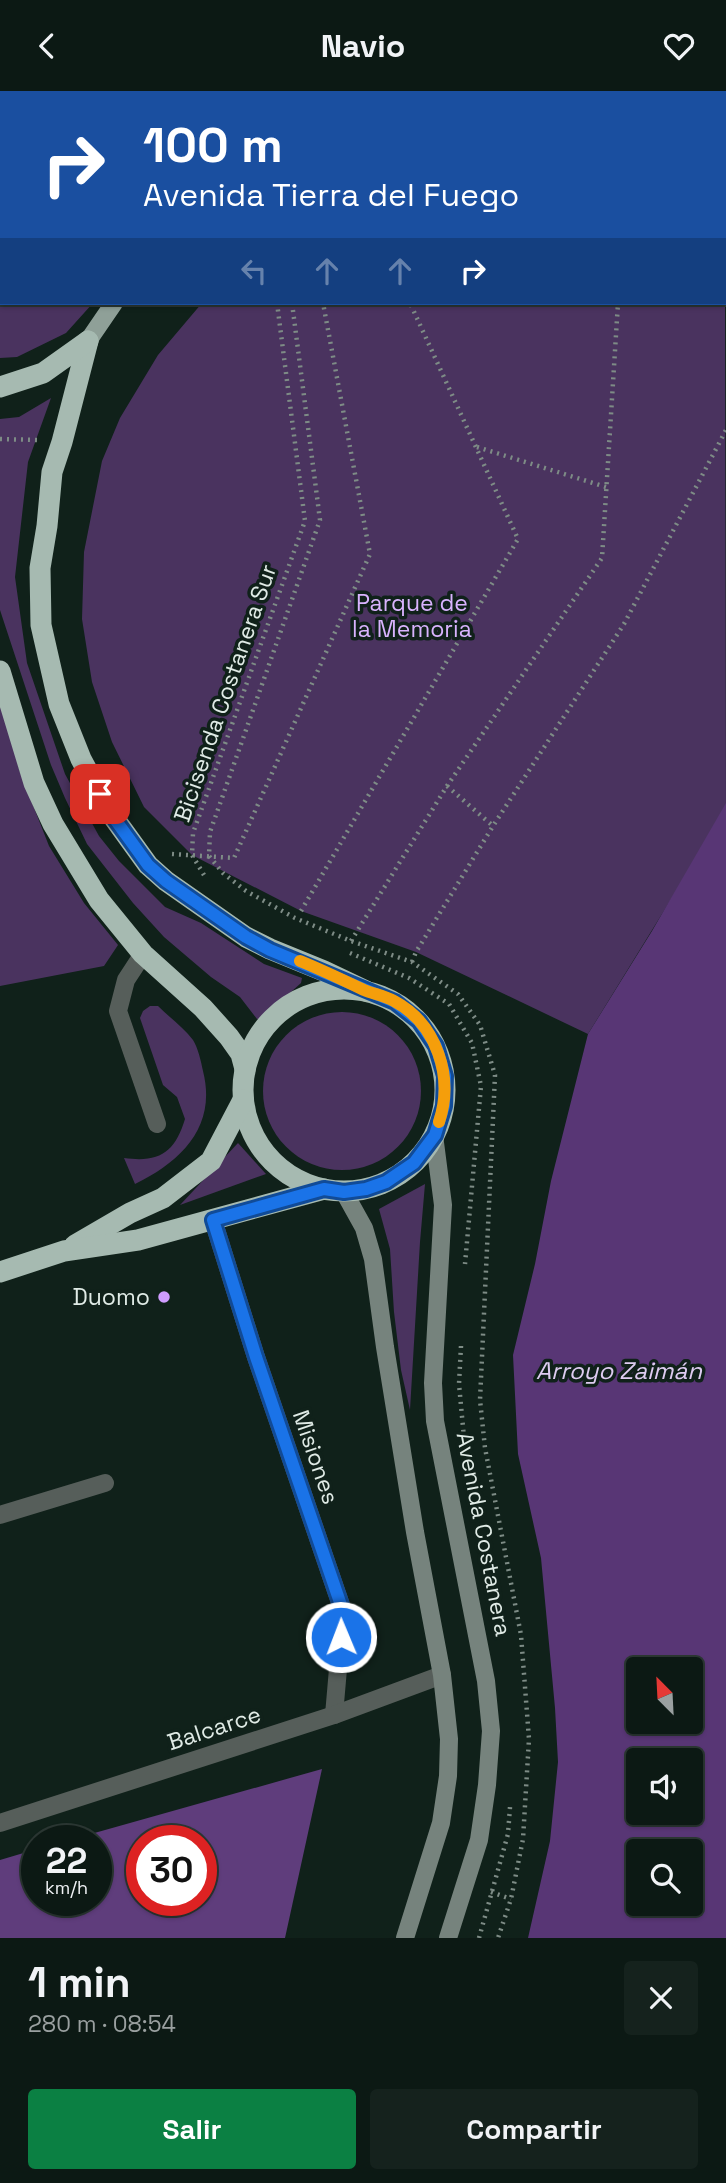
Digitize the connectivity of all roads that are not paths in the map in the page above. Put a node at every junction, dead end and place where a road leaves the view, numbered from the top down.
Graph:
1 (113, 305) edge
2 (88, 341) junction
3 (0, 387) edge
4 (0, 671) edge
5 (143, 954) junction
6 (366, 991) junction
7 (245, 1069) junction
8 (243, 1100) junction
9 (157, 1124) dead end
10 (435, 1135) junction
11 (334, 1191) junction
12 (213, 1220) junction
13 (64, 1251) junction
14 (0, 1272) edge
15 (105, 1483) dead end
16 (0, 1515) edge
17 (442, 1675) junction
18 (334, 1715) junction
19 (0, 1823) edge
20 (405, 1938) edge
21 (448, 1938) edge

1 - 2 main road
2 - 3 highway
2 - 6 highway
4 - 5 highway
5 - 7 highway
5 - 9 street
6 - 7 highway
6 - 10 highway
7 - 8 highway
8 - 11 highway
8 - 13 highway
10 - 11 highway
10 - 21 main road, Avenida Costanera
11 - 12 highway
11 - 17 main road
12 - 13 highway
12 - 18 street, Misiones
13 - 14 highway
15 - 16 street
17 - 18 street, Balcarce
17 - 20 main road
18 - 19 street, Balcarce

